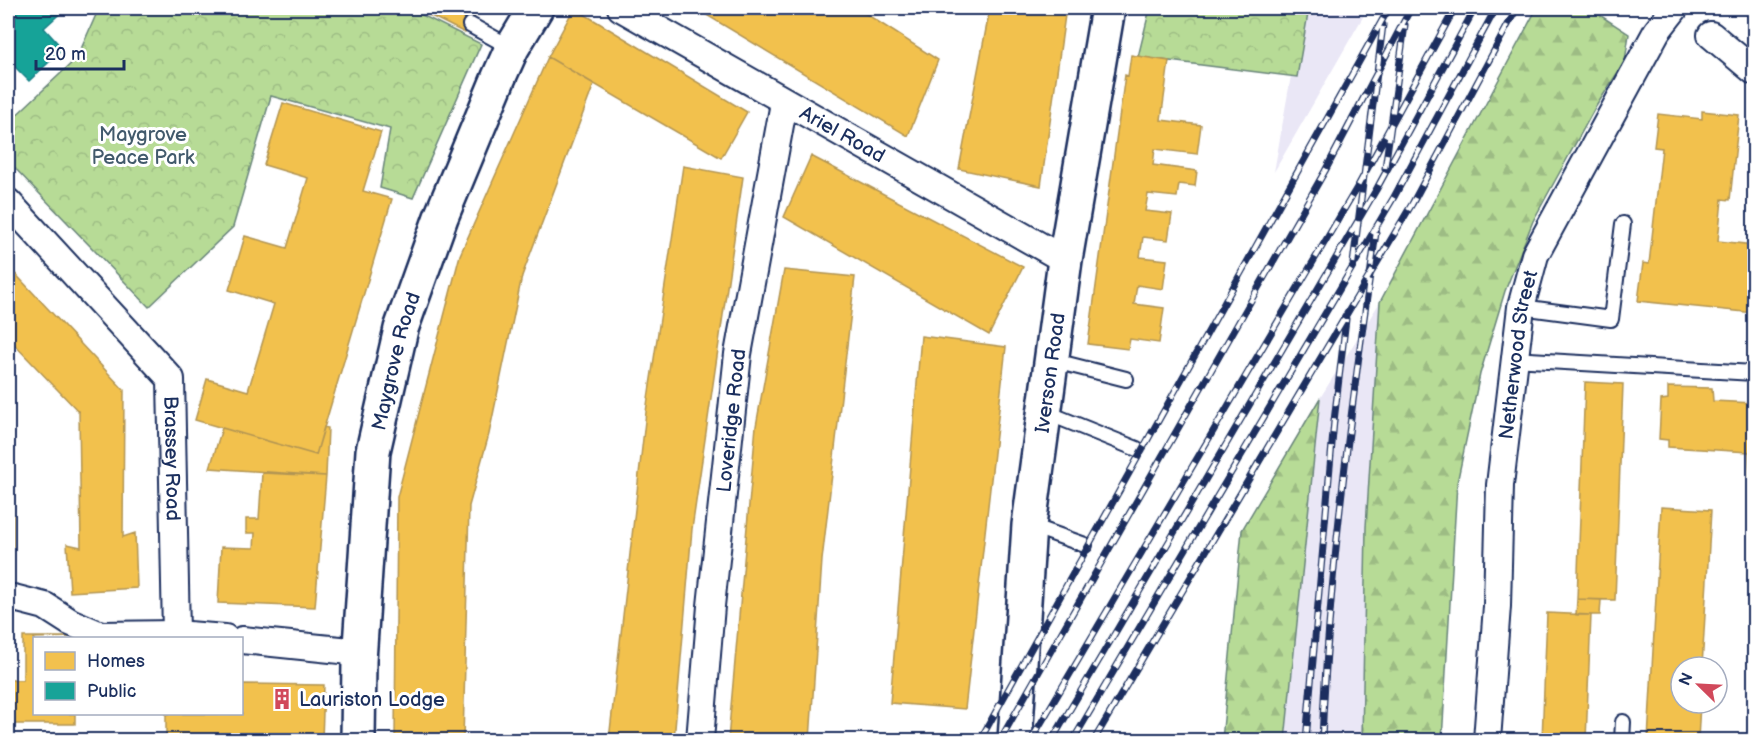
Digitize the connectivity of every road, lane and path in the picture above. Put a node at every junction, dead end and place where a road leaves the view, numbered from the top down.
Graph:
1 (536, 8) edge
2 (621, 8) edge
3 (1108, 8) edge
4 (1676, 8) edge
5 (470, 25) dead end
6 (1711, 35) dead end
7 (512, 48) junction
8 (1755, 71) edge
9 (784, 102) junction
10 (8, 201) edge
11 (1623, 224) dead end
12 (1065, 260) junction
13 (1521, 307) junction
14 (1514, 359) junction
15 (1051, 360) junction
16 (1755, 373) edge
17 (1126, 379) dead end
18 (1045, 412) junction
19 (1137, 449) dead end
20 (1029, 525) junction
21 (1085, 545) dead end
22 (8, 602) edge
23 (176, 634) junction
24 (205, 637) edge
25 (243, 640) edge
26 (360, 652) junction
27 (1623, 722) dead end
28 (358, 741) edge
29 (700, 741) edge
30 (1016, 741) edge
31 (1487, 741) edge
32 (1622, 741) edge

1 - 7 street, Maygrove Road
2 - 9 street, Ariel Road
3 - 12 street, Iverson Road
4 - 13 street, Netherwood Street
5 - 7 lane
6 - 8 street
7 - 26 street, Maygrove Road
9 - 12 street, Ariel Road
9 - 29 street, Loveridge Road
10 - 23 street, Brassey Road
11 - 13 lane
12 - 15 street, Iverson Road
13 - 14 street, Netherwood Street
14 - 16 lane
14 - 31 street, Netherwood Street
15 - 17 lane
15 - 18 street, Iverson Road
18 - 19 lane
18 - 20 street, Iverson Road
20 - 21 lane
20 - 30 street, Iverson Road
22 - 23 street
23 - 24 street
25 - 26 street
26 - 28 street, Maygrove Road
27 - 32 lane

